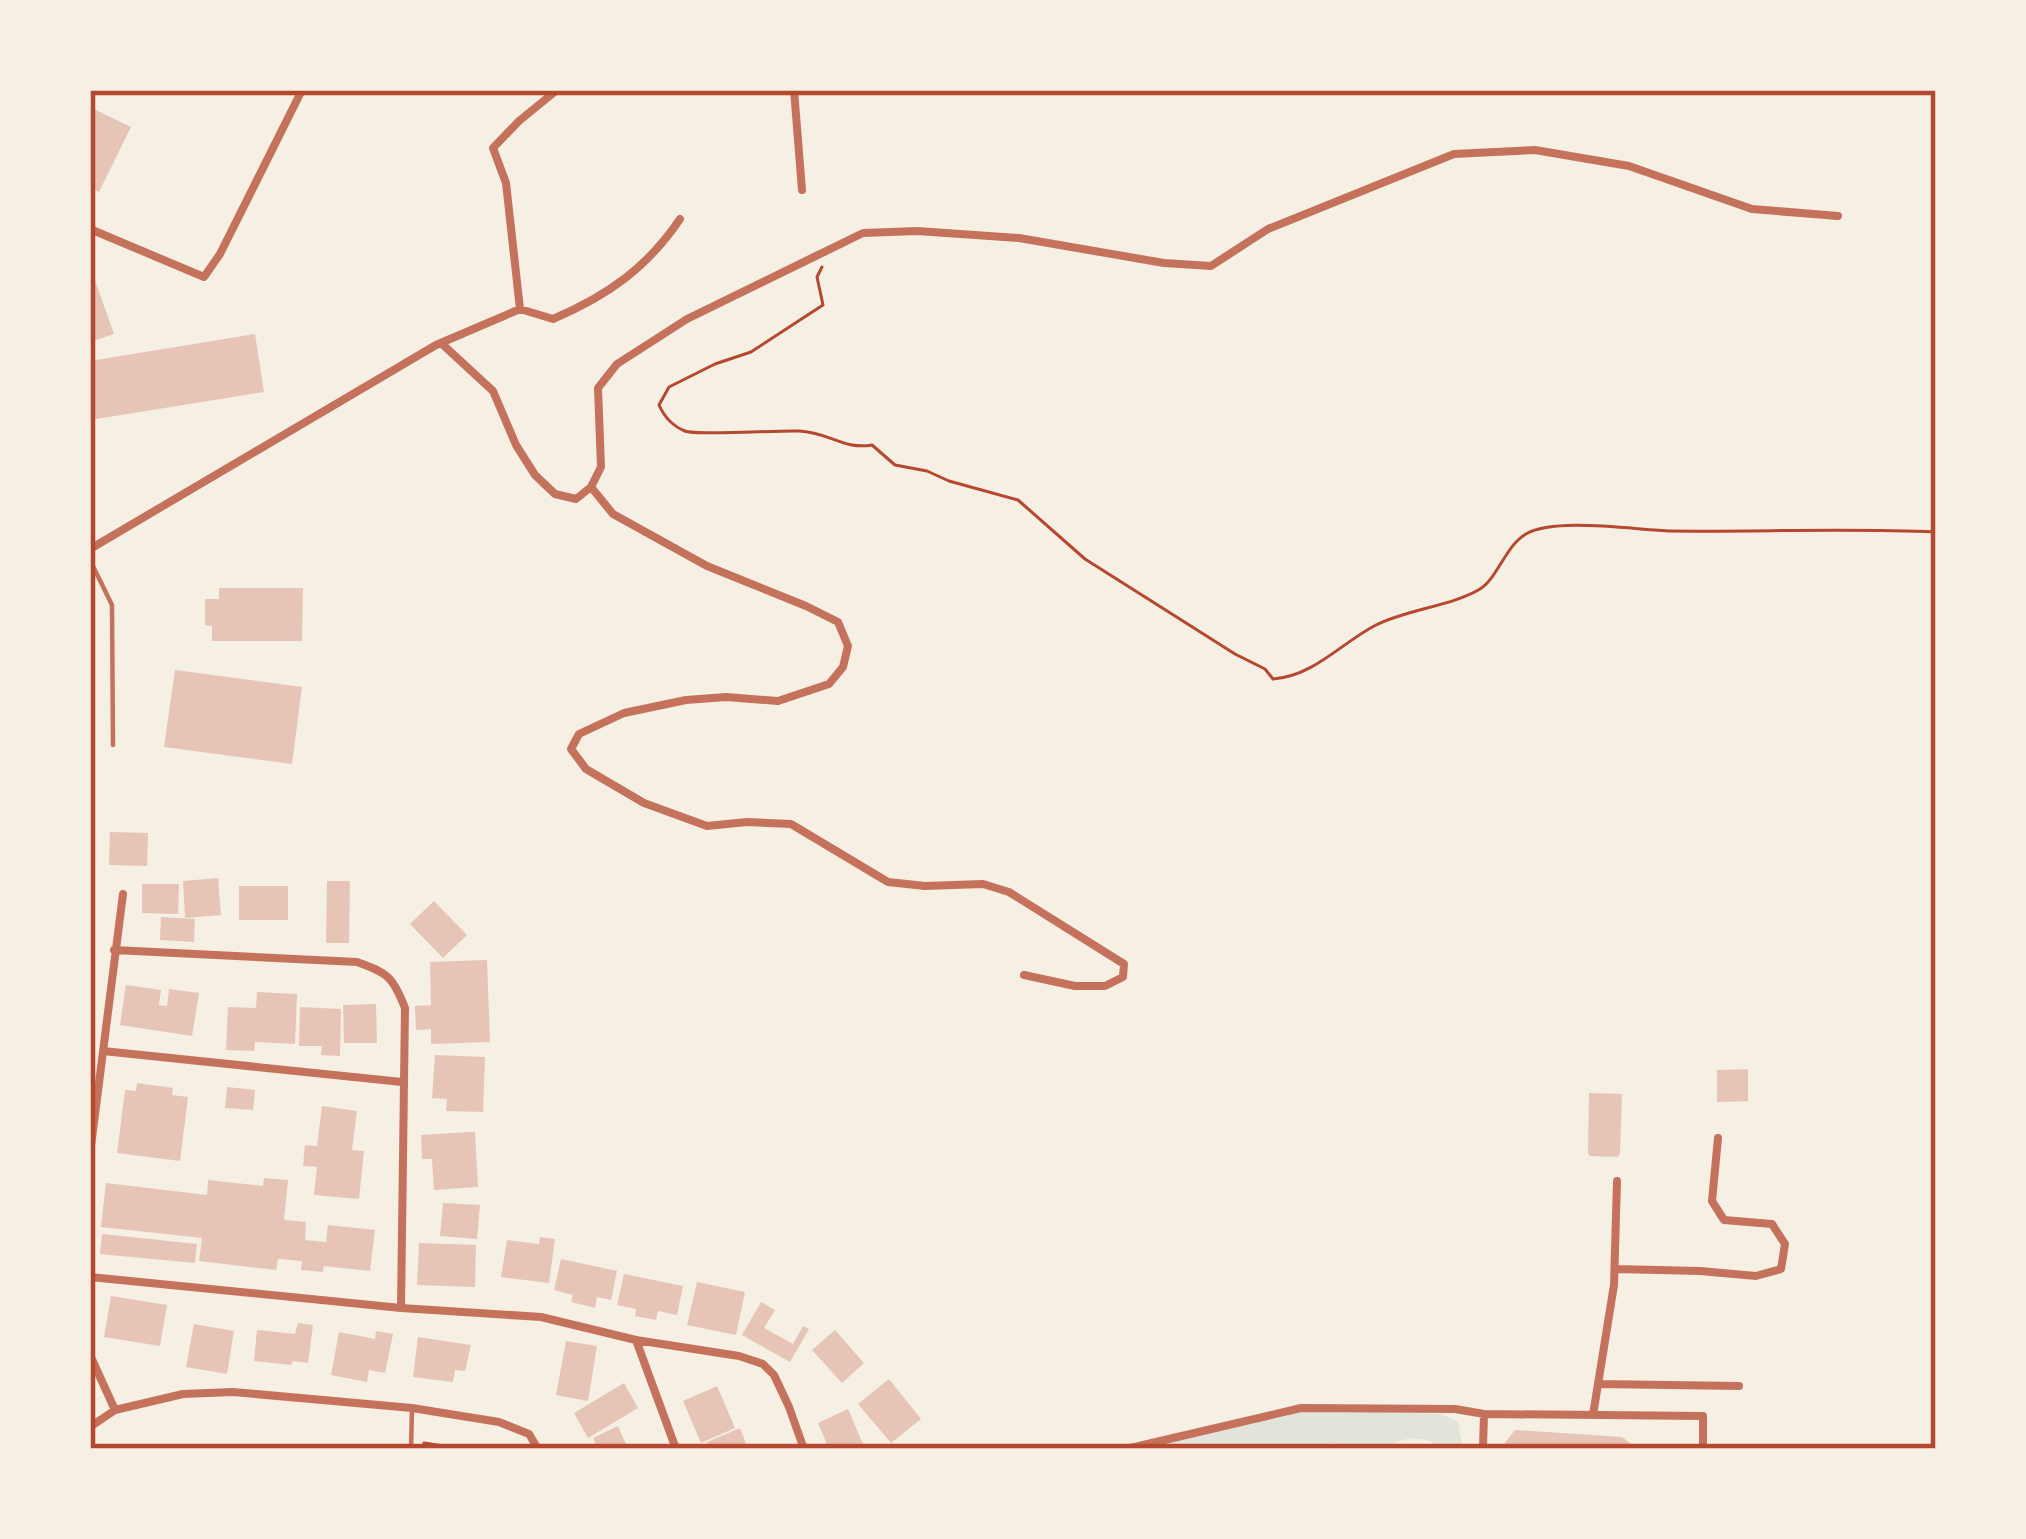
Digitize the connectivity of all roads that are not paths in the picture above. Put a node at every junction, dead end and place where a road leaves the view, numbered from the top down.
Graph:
1 (302, 90) edge
2 (557, 90) edge
3 (794, 90) edge
4 (802, 190) dead end
5 (1838, 216) dead end
6 (680, 219) dead end
7 (90, 229) edge
8 (520, 309) junction
9 (441, 343) junction
10 (591, 487) junction
11 (90, 549) edge
12 (90, 560) edge
13 (113, 745) dead end
14 (122, 894) dead end
15 (114, 950) junction
16 (1024, 975) dead end
17 (103, 1051) junction
18 (402, 1082) junction
19 (1718, 1138) dead end
20 (90, 1154) edge
21 (1617, 1181) dead end
22 (1615, 1269) junction
23 (90, 1277) edge
24 (401, 1308) junction
25 (636, 1340) junction
26 (90, 1354) edge
27 (1599, 1384) junction
28 (1739, 1386) dead end
29 (412, 1408) junction
30 (115, 1410) junction
31 (1484, 1414) junction
32 (1593, 1415) junction
33 (90, 1426) edge
34 (412, 1449) edge
35 (538, 1449) edge
36 (676, 1449) edge
37 (804, 1449) edge
38 (1126, 1449) edge
39 (1483, 1449) edge
40 (1702, 1449) edge

1 - 7 street
2 - 8 street
3 - 4 street
5 - 10 street
6 - 8 street
8 - 9 street
9 - 10 street
9 - 11 street
10 - 16 street
12 - 13 lane
14 - 15 street
15 - 17 street
15 - 18 street
17 - 18 street
17 - 20 street
18 - 24 street
19 - 22 street
21 - 22 street
22 - 27 street
23 - 24 street
24 - 25 street
25 - 36 street
25 - 37 street
26 - 30 street
27 - 28 street
27 - 32 street
29 - 30 street
29 - 34 lane
29 - 35 street
30 - 33 street
31 - 32 street
31 - 38 street
31 - 39 street
32 - 40 street

